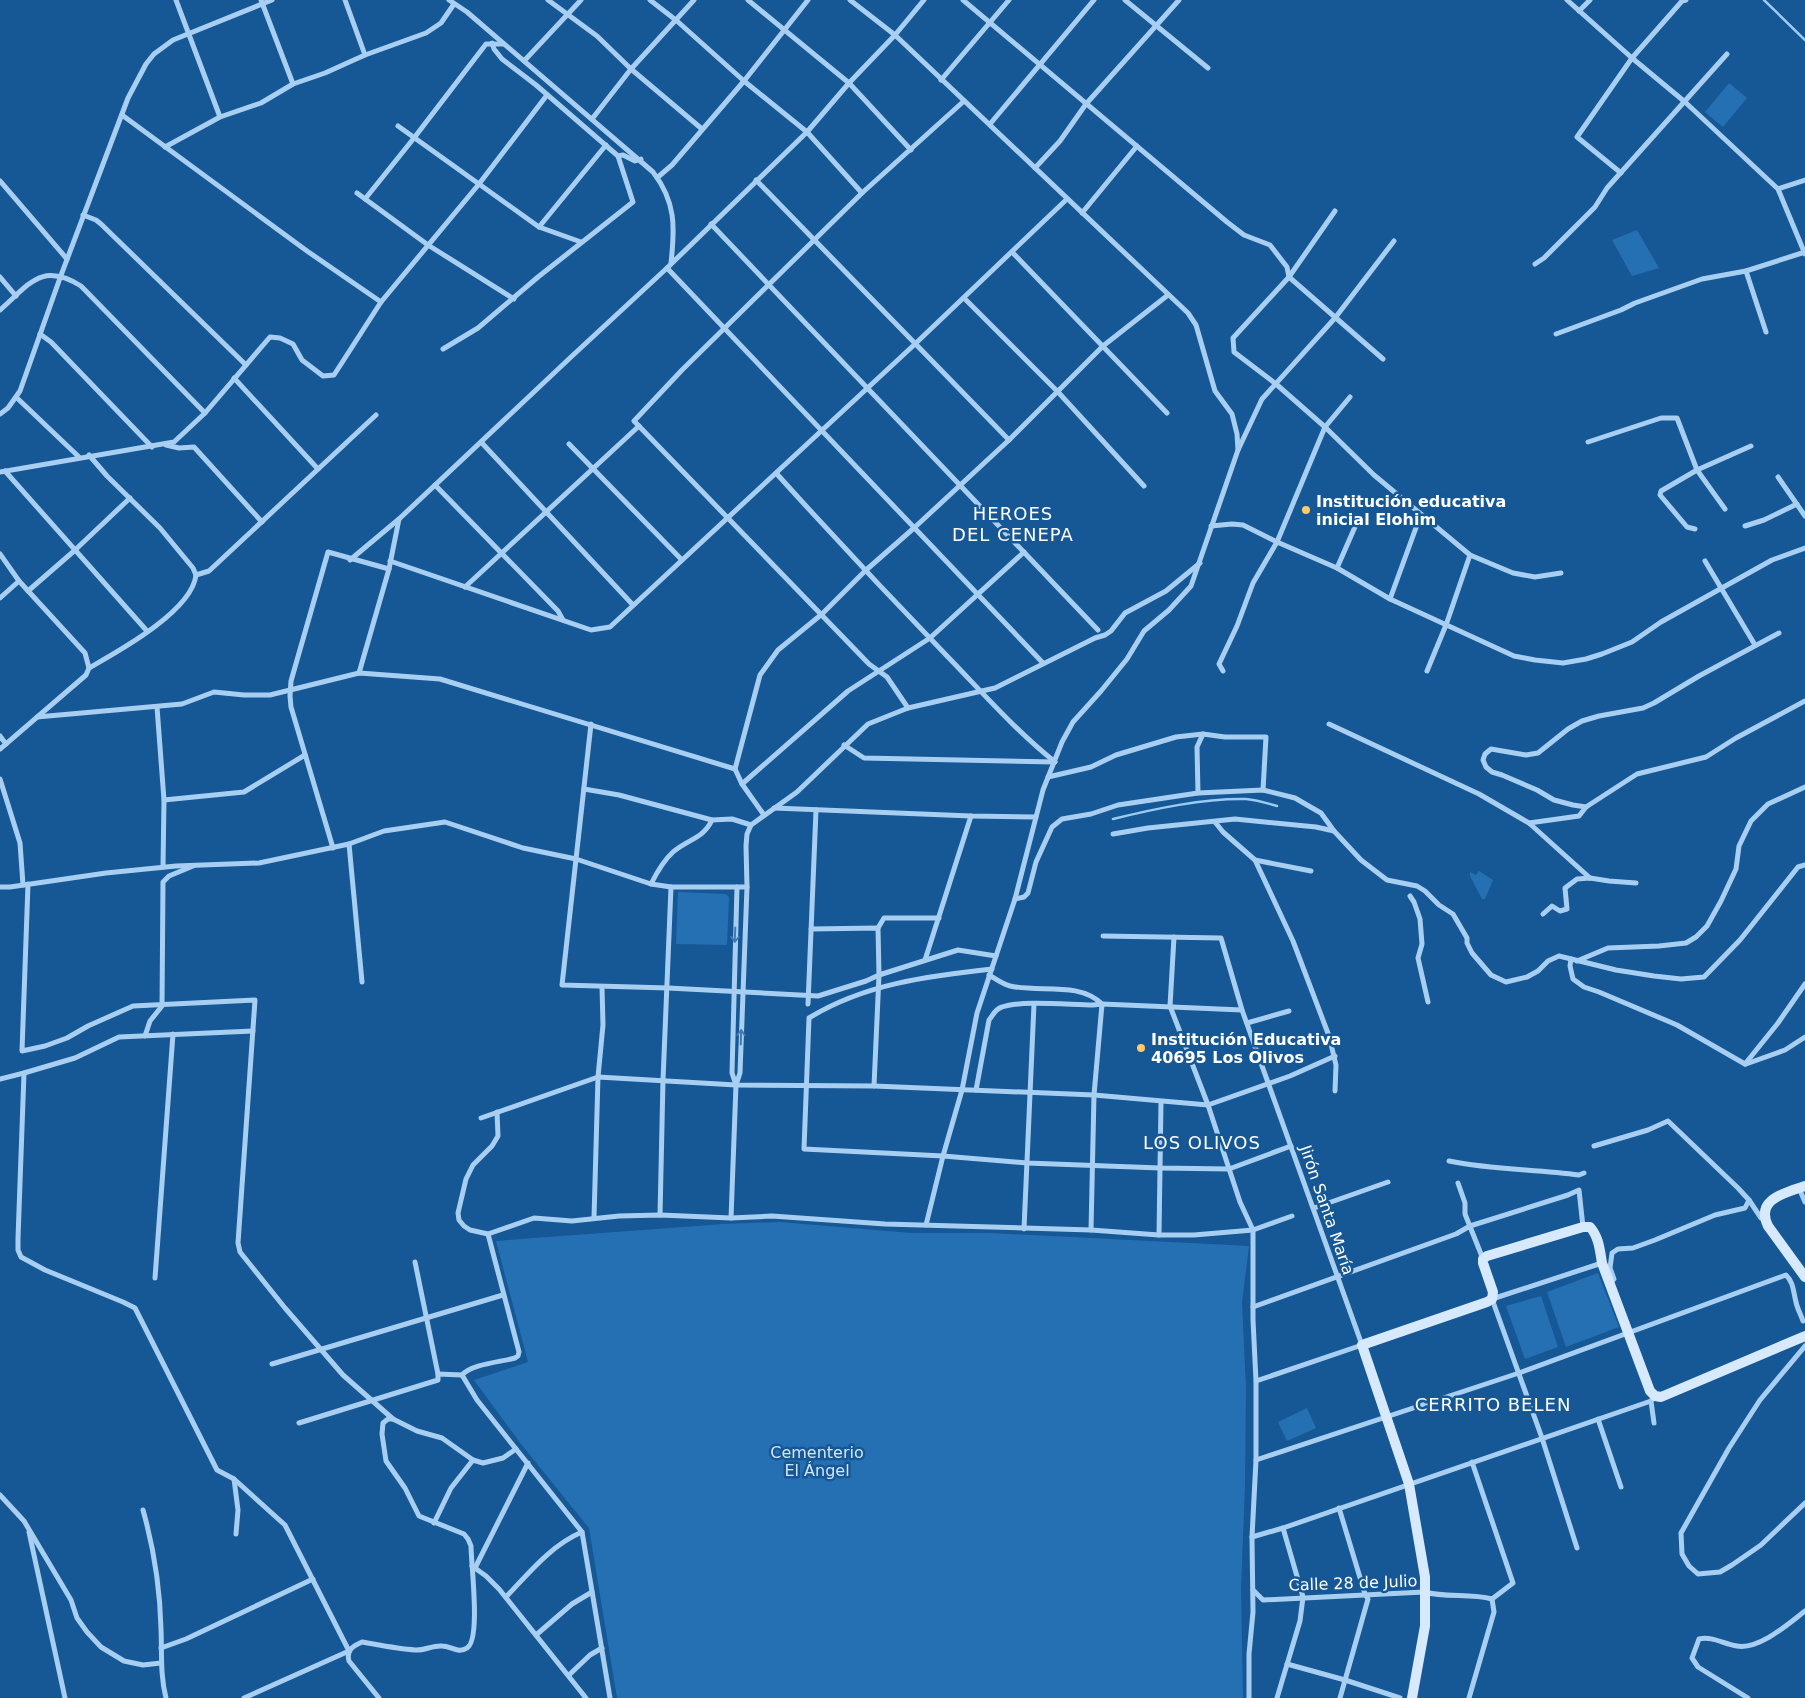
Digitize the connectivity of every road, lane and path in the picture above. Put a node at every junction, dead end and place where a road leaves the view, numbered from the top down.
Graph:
1 (176, 0) edge
2 (272, 0) edge
3 (345, 0) edge
4 (449, 0) edge
5 (548, 0) edge
6 (581, 0) edge
7 (650, 0) edge
8 (694, 0) edge
9 (748, 0) edge
10 (808, 0) edge
11 (850, 0) edge
12 (924, 0) edge
13 (964, 0) edge
14 (1010, 0) edge
15 (1094, 0) edge
16 (1125, 0) edge
17 (1179, 0) edge
18 (1567, 0) edge
19 (1590, 0) edge
20 (1686, 0) edge
21 (262, 2) edge
22 (454, 4) junction
23 (1579, 10) junction
24 (568, 15) junction
25 (677, 21) junction
26 (990, 22) junction
27 (1157, 26) junction
28 (784, 29) junction
29 (188, 33) junction
30 (895, 34) junction
31 (492, 43) junction
32 (504, 44) junction
33 (1727, 54) dead end
34 (364, 55) junction
35 (1632, 58) junction
36 (524, 61) junction
37 (1040, 64) junction
38 (1208, 68) dead end
39 (631, 69) junction
40 (542, 77) junction
41 (941, 80) junction
42 (744, 81) junction
43 (849, 83) junction
44 (293, 84) junction
45 (536, 85) junction
46 (546, 95) junction
47 (964, 101) junction
48 (1685, 102) junction
49 (1086, 104) junction
50 (122, 115) junction
51 (220, 117) junction
52 (592, 119) junction
53 (990, 124) junction
54 (398, 126) dead end
55 (702, 129) junction
56 (807, 132) junction
57 (414, 138) junction
58 (606, 145) junction
59 (1137, 146) junction
60 (165, 147) junction
61 (911, 150) junction
62 (618, 156) junction
63 (640, 159) junction
64 (1034, 168) junction
65 (1621, 173) junction
66 (658, 177) junction
67 (756, 180) junction
68 (1805, 180) edge
69 (0, 181) edge
70 (478, 184) junction
71 (1778, 189) junction
72 (357, 193) dead end
73 (862, 193) junction
74 (365, 199) junction
75 (1067, 199) junction
76 (1335, 211) dead end
77 (1082, 213) junction
78 (83, 216) junction
79 (712, 224) junction
80 (539, 227) junction
81 (815, 240) junction
82 (582, 242) junction
83 (1394, 242) dead end
84 (428, 245) junction
85 (1012, 252) junction
86 (1805, 253) edge
87 (67, 259) junction
88 (671, 263) junction
89 (1535, 264) dead end
90 (667, 268) junction
91 (1746, 271) junction
92 (0, 277) edge
93 (1289, 277) junction
94 (60, 278) junction
95 (769, 285) junction
96 (1168, 295) junction
97 (16, 296) junction
98 (964, 298) junction
99 (514, 299) junction
100 (381, 302) junction
101 (0, 310) edge
102 (1335, 318) junction
103 (725, 329) junction
104 (1766, 332) dead end
105 (40, 334) junction
106 (1556, 334) dead end
107 (915, 344) junction
108 (1102, 346) junction
109 (443, 349) dead end
110 (1383, 359) dead end
111 (246, 365) junction
112 (234, 378) junction
113 (1276, 384) junction
114 (867, 388) junction
115 (1058, 392) junction
116 (16, 397) junction
117 (1350, 397) dead end
118 (205, 413) junction
119 (1167, 413) dead end
120 (0, 414) edge
121 (376, 415) dead end
122 (639, 426) junction
123 (1325, 428) junction
124 (822, 430) junction
125 (1009, 440) junction
126 (481, 442) junction
127 (1588, 442) dead end
128 (165, 444) junction
129 (569, 444) dead end
130 (1751, 446) dead end
131 (152, 447) junction
132 (1238, 450) junction
133 (89, 455) junction
134 (79, 457) junction
135 (593, 468) junction
136 (318, 469) junction
137 (1697, 470) junction
138 (2, 471) edge
139 (776, 473) junction
140 (1778, 477) dead end
141 (961, 484) junction
142 (436, 485) junction
143 (1144, 486) dead end
144 (130, 498) junction
145 (1797, 504) junction
146 (1725, 510) dead end
147 (546, 512) junction
148 (1421, 514) junction
149 (1805, 516) edge
150 (728, 518) junction
151 (399, 519) junction
152 (1358, 520) dead end
153 (262, 522) junction
154 (1212, 526) junction
155 (1744, 526) dead end
156 (914, 528) junction
157 (1694, 529) dead end
158 (1277, 542) junction
159 (1805, 548) edge
160 (74, 551) junction
161 (1024, 552) junction
162 (502, 553) junction
163 (0, 554) edge
164 (1470, 555) junction
165 (350, 560) junction
166 (682, 560) junction
167 (390, 561) junction
168 (1704, 561) dead end
169 (1200, 563) junction
170 (1337, 568) junction
171 (389, 569) junction
172 (865, 571) junction
173 (1561, 573) dead end
174 (196, 575) junction
175 (19, 581) junction
176 (465, 587) junction
177 (1720, 590) junction
178 (28, 591) junction
179 (978, 594) junction
180 (0, 598) edge
181 (1390, 599) junction
182 (633, 605) junction
183 (822, 614) junction
184 (563, 621) junction
185 (1446, 625) junction
186 (1098, 630) dead end
187 (146, 632) junction
188 (1779, 633) dead end
189 (930, 638) junction
190 (1754, 645) junction
191 (1043, 663) junction
192 (89, 668) junction
193 (1428, 671) dead end
194 (878, 672) junction
195 (1223, 672) dead end
196 (359, 673) junction
197 (290, 691) junction
198 (982, 692) junction
199 (1805, 701) edge
200 (157, 707) junction
201 (908, 708) junction
202 (37, 717) junction
203 (591, 724) junction
204 (1329, 724) dead end
205 (1203, 734) junction
206 (0, 736) edge
207 (6, 744) junction
208 (844, 745) junction
209 (0, 749) edge
210 (305, 755) junction
211 (1055, 762) junction
212 (735, 770) junction
213 (1048, 777) junction
214 (0, 779) edge
215 (742, 784) junction
216 (1805, 787) edge
217 (584, 789) junction
218 (1263, 790) junction
219 (1198, 793) junction
220 (164, 800) junction
221 (1586, 807) junction
222 (774, 808) junction
223 (816, 810) junction
224 (764, 815) junction
225 (971, 816) junction
226 (1036, 817) junction
227 (712, 820) junction
228 (1215, 822) junction
229 (1529, 822) junction
230 (751, 825) junction
231 (1334, 831) junction
232 (1113, 834) dead end
233 (349, 844) junction
234 (333, 848) junction
235 (576, 859) junction
236 (1255, 860) junction
237 (195, 865) junction
238 (1805, 865) edge
239 (163, 867) junction
240 (1311, 870) dead end
241 (1590, 878) junction
242 (1636, 883) dead end
243 (651, 884) junction
244 (26, 885) junction
245 (737, 886) junction
246 (0, 887) edge
247 (672, 887) junction
248 (747, 887) junction
249 (1410, 896) dead end
250 (1015, 899) junction
251 (1543, 914) dead end
252 (939, 918) junction
253 (878, 928) junction
254 (812, 929) junction
255 (1103, 936) dead end
256 (1174, 937) junction
257 (996, 957) junction
258 (925, 960) junction
259 (1574, 960) junction
260 (992, 969) junction
261 (879, 975) junction
262 (989, 975) junction
263 (362, 982) dead end
264 (1805, 984) edge
265 (602, 987) junction
266 (879, 987) junction
267 (668, 988) junction
268 (733, 992) junction
269 (743, 993) junction
270 (807, 996) junction
271 (1428, 1002) dead end
272 (808, 1004) dead end
273 (1034, 1004) junction
274 (1102, 1004) junction
275 (162, 1006) junction
276 (1170, 1006) junction
277 (1242, 1010) junction
278 (1289, 1011) dead end
279 (1248, 1024) junction
280 (253, 1032) junction
281 (173, 1034) junction
282 (145, 1036) junction
283 (1805, 1037) edge
284 (1334, 1056) junction
285 (1745, 1064) junction
286 (24, 1074) junction
287 (598, 1077) junction
288 (0, 1078) edge
289 (664, 1080) junction
290 (1268, 1084) junction
291 (736, 1085) junction
292 (874, 1086) junction
293 (806, 1087) junction
294 (962, 1090) junction
295 (976, 1090) junction
296 (1335, 1091) dead end
297 (1030, 1094) junction
298 (1094, 1095) junction
299 (1161, 1102) junction
300 (1208, 1105) junction
301 (497, 1112) junction
302 (481, 1118) dead end
303 (1292, 1146) junction
304 (1594, 1146) dead end
305 (943, 1156) junction
306 (1449, 1161) dead end
307 (1027, 1163) junction
308 (1094, 1166) junction
309 (1160, 1168) junction
310 (1229, 1169) junction
311 (1584, 1173) dead end
312 (1388, 1182) dead end
313 (1458, 1183) dead end
314 (1802, 1187) edge
315 (1749, 1200) junction
316 (1805, 1202) edge
317 (1314, 1208) junction
318 (660, 1215) junction
319 (1292, 1216) dead end
320 (594, 1218) junction
321 (731, 1218) junction
322 (1765, 1218) junction
323 (926, 1225) junction
324 (1470, 1226) junction
325 (1583, 1226) junction
326 (1024, 1229) junction
327 (1091, 1230) junction
328 (1252, 1230) junction
329 (488, 1234) junction
330 (1159, 1235) junction
331 (1483, 1259) junction
332 (415, 1262) dead end
333 (1602, 1263) junction
334 (1338, 1277) junction
335 (1805, 1277) edge
336 (155, 1278) dead end
337 (1610, 1283) junction
338 (503, 1295) junction
339 (1492, 1299) junction
340 (1253, 1307) junction
341 (426, 1318) junction
342 (1803, 1321) dead end
343 (1628, 1334) junction
344 (1805, 1336) edge
345 (1362, 1345) junction
346 (1805, 1346) edge
347 (321, 1350) junction
348 (272, 1364) dead end
349 (1519, 1373) junction
350 (438, 1374) junction
351 (462, 1375) junction
352 (1256, 1381) junction
353 (1653, 1399) junction
354 (372, 1401) junction
355 (1386, 1416) junction
356 (1598, 1419) junction
357 (393, 1420) junction
358 (299, 1423) dead end
359 (1654, 1423) dead end
360 (1542, 1438) junction
361 (516, 1449) junction
362 (472, 1460) junction
363 (1256, 1460) junction
364 (1472, 1462) junction
365 (528, 1463) junction
366 (234, 1479) junction
367 (1409, 1484) junction
368 (1621, 1487) dead end
369 (0, 1495) edge
370 (1805, 1503) edge
371 (1339, 1508) junction
372 (143, 1510) dead end
373 (434, 1523) junction
374 (29, 1528) junction
375 (1283, 1528) junction
376 (582, 1532) junction
377 (236, 1534) dead end
378 (1252, 1537) junction
379 (1577, 1548) dead end
380 (474, 1567) junction
381 (313, 1580) junction
382 (1253, 1590) junction
383 (592, 1592) junction
384 (1424, 1592) junction
385 (1365, 1594) junction
386 (506, 1597) junction
387 (1303, 1598) junction
388 (1492, 1599) junction
389 (1805, 1611) edge
390 (536, 1635) junction
391 (161, 1648) junction
392 (602, 1648) junction
393 (349, 1651) junction
394 (161, 1663) junction
395 (1287, 1664) junction
396 (569, 1675) junction
397 (1345, 1680) junction
398 (66, 1698) edge
399 (166, 1698) edge
400 (244, 1698) edge
401 (378, 1698) edge
402 (586, 1698) edge
403 (610, 1698) edge
404 (1249, 1698) edge
405 (1277, 1698) edge
406 (1340, 1698) edge
407 (1400, 1698) edge
408 (1412, 1698) edge
409 (1469, 1698) edge
410 (1748, 1698) edge

1 - 29 street
2 - 21 street
3 - 34 street
4 - 22 street
5 - 24 street
6 - 24 street
7 - 25 street
8 - 25 street
9 - 28 street
10 - 28 street
11 - 30 street
12 - 30 street
13 - 26 street
14 - 26 street
15 - 37 street
16 - 27 street
17 - 27 street
18 - 23 street
19 - 23 street
20 - 35 street
21 - 29 street
21 - 44 street
22 - 32 street
22 - 34 street
23 - 35 street
24 - 36 street
24 - 39 street
25 - 39 street
25 - 42 street
26 - 37 street
26 - 41 street
27 - 38 street
27 - 49 street
28 - 42 street
28 - 43 street
29 - 50 street
29 - 51 street
30 - 41 street
30 - 43 street
31 - 32 street
31 - 45 street
31 - 57 street
32 - 36 street
33 - 48 street
34 - 44 street
35 - 48 street
35 - 65 street
36 - 40 street
37 - 49 street
37 - 53 street
39 - 52 street
39 - 55 street
40 - 45 street
40 - 52 street
41 - 47 street
42 - 55 street
42 - 56 street
43 - 56 street
43 - 61 street
44 - 51 street
45 - 46 street
46 - 58 street
46 - 70 street
47 - 53 street
47 - 61 street
48 - 65 street
48 - 71 street
49 - 59 street
49 - 64 street
50 - 60 street
50 - 78 street
51 - 60 street
52 - 63 street
53 - 64 street
54 - 57 street
55 - 66 street
56 - 67 street
56 - 73 street
57 - 70 street
57 - 74 street
58 - 62 street
58 - 80 street
59 - 77 street
59 - 93 street
60 - 100 street
61 - 73 street
62 - 63 street
62 - 82 street
63 - 66 street
64 - 75 street
65 - 89 street
66 - 88 street
67 - 79 street
67 - 81 street
68 - 71 street
69 - 87 street
70 - 80 street
70 - 84 street
71 - 86 street
72 - 74 street
73 - 81 street
74 - 84 street
75 - 77 street
75 - 85 street
76 - 93 street
77 - 96 street
78 - 87 street
78 - 111 street
79 - 88 street
79 - 95 street
80 - 82 street
81 - 95 street
81 - 107 street
82 - 99 street
83 - 102 street
84 - 99 street
84 - 100 street
85 - 98 street
85 - 108 street
86 - 91 street
87 - 94 street
88 - 90 street
90 - 103 street
90 - 126 street
91 - 104 street
91 - 106 street
92 - 97 street
93 - 102 street
93 - 113 street
94 - 97 street
94 - 105 street
94 - 118 street
95 - 103 street
95 - 114 street
96 - 108 street
96 - 132 street
97 - 101 street
98 - 107 street
98 - 115 street
99 - 109 street
100 - 111 street
102 - 110 street
102 - 113 street
103 - 122 street
103 - 124 street
105 - 116 street
105 - 131 street
107 - 114 street
107 - 125 street
108 - 115 street
108 - 119 street
111 - 112 street
112 - 118 street
112 - 136 street
113 - 123 street
113 - 132 street
114 - 124 street
114 - 141 street
115 - 125 street
115 - 143 street
116 - 120 street
116 - 134 street
117 - 123 street
118 - 128 street
121 - 136 street
122 - 135 street
122 - 150 street
123 - 148 street
123 - 158 street
124 - 139 street
124 - 156 street
125 - 141 street
126 - 142 street
126 - 147 street
127 - 137 street
128 - 131 street
128 - 153 street
129 - 135 street
130 - 137 street
131 - 133 street
132 - 154 street
133 - 134 street
133 - 144 street
134 - 138 street
135 - 147 street
135 - 166 street
136 - 153 street
137 - 146 street
137 - 157 street
138 - 160 street
139 - 150 street
139 - 172 street
140 - 145 street
141 - 156 street
141 - 161 street
142 - 151 street
142 - 162 street
144 - 160 street
144 - 174 street
145 - 149 street
145 - 155 street
147 - 162 street
147 - 182 street
148 - 164 street
148 - 181 street
150 - 166 street
150 - 183 street
151 - 165 street
151 - 167 street
152 - 170 street
153 - 174 street
154 - 158 street
154 - 169 street
156 - 172 street
156 - 179 street
158 - 170 street
158 - 195 street
159 - 177 street
160 - 178 street
160 - 187 street
161 - 179 street
161 - 186 street
162 - 176 street
162 - 184 street
163 - 175 street
164 - 173 street
164 - 185 street
165 - 171 street
165 - 197 street
166 - 182 street
167 - 171 street
167 - 176 street
168 - 177 street
169 - 191 street
169 - 211 street
170 - 181 street
171 - 196 street
172 - 183 street
172 - 189 street
174 - 187 street
175 - 178 street
175 - 180 street
176 - 184 street
177 - 185 street
177 - 190 street
178 - 192 street
179 - 189 street
179 - 191 street
181 - 185 street
182 - 184 street
183 - 194 street
183 - 212 street
185 - 193 street
187 - 192 street
188 - 190 street
189 - 194 street
189 - 198 street
190 - 221 street
191 - 198 street
192 - 202 street
194 - 201 street
194 - 215 street
196 - 197 street
196 - 203 street
197 - 200 street
197 - 210 street
198 - 201 street
198 - 211 street
199 - 221 street
200 - 202 street
200 - 220 street
201 - 208 street
202 - 207 street
203 - 212 street
203 - 217 street
204 - 229 street
205 - 213 street
205 - 218 street
205 - 219 street
206 - 207 street
207 - 209 street
208 - 211 street
208 - 222 street
210 - 220 street
210 - 234 street
211 - 213 street
212 - 215 street
213 - 226 street
214 - 244 street
215 - 224 street
216 - 259 street
217 - 227 street
217 - 235 street
218 - 219 street
218 - 231 street
219 - 250 street
220 - 239 street
221 - 229 street
222 - 223 street
222 - 224 street
223 - 225 street
223 - 254 street
224 - 230 street
225 - 226 street
225 - 252 street
226 - 250 street
227 - 230 street
227 - 243 street
228 - 231 street
228 - 232 street
228 - 236 street
229 - 241 street
230 - 248 street
231 - 259 street
233 - 234 street
233 - 235 street
233 - 263 street
234 - 237 street
235 - 243 street
235 - 265 street
236 - 240 street
236 - 284 street
237 - 239 street
237 - 275 street
238 - 259 street
239 - 244 street
241 - 242 street
241 - 251 street
243 - 247 street
244 - 246 street
244 - 275 street
245 - 247 street
245 - 248 street
245 -> 268 street
247 - 267 street
248 - 269 street
249 - 271 street
250 - 257 street
252 - 253 street
252 - 258 street
253 - 254 street
253 - 261 street
254 - 270 street
255 - 256 street
256 - 276 street
256 - 277 street, Jirón Santa María
257 - 258 street
257 - 260 street
258 - 261 street
259 - 285 street
260 - 262 street
260 - 266 street
261 - 266 street
261 - 270 street
262 - 274 street
262 - 294 street
264 - 285 street
265 - 267 street
265 - 287 street
266 - 292 street
266 - 293 street
267 - 268 street
267 - 289 street
268 - 269 street
268 - 291 street
269 - 270 street
291 -> 269 street
270 - 272 street
273 - 274 street
273 - 295 street
273 - 297 street
274 - 276 street
274 - 298 street
275 - 280 street
275 - 282 street
276 - 277 street
276 - 300 street
277 - 279 street, Jirón Santa María
278 - 279 street
279 - 290 street, Jirón Santa María
280 - 281 street
280 - 347 street
281 - 282 street
281 - 336 street
282 - 286 street
283 - 285 street
284 - 290 street
284 - 296 street
286 - 288 street
286 - 366 street
287 - 289 street
287 - 301 street
287 - 320 street
289 - 291 street
289 - 318 street
290 - 300 street
290 - 303 street, Jirón Santa María
291 - 293 street
291 - 321 street
292 - 293 street
292 - 294 street
293 - 305 street
294 - 295 street
294 - 305 street
295 - 297 street
297 - 298 street
297 - 307 street
298 - 299 street
298 - 308 street
299 - 300 street
299 - 309 street
300 - 310 street
301 - 302 street
301 - 329 street
303 - 310 street
303 - 317 street, Jirón Santa María
304 - 315 street
305 - 307 street
305 - 323 street
306 - 311 street
307 - 308 street
307 - 326 street
308 - 309 street
308 - 327 street
309 - 310 street
309 - 330 street
310 - 328 street
312 - 317 street
313 - 324 street
314 - 316 street
314 - 322 street
315 - 322 street
315 - 337 street
317 - 334 street, Jirón Santa María
318 - 320 street
318 - 321 street
319 - 328 street
320 - 329 street
321 - 323 street
322 - 335 street
323 - 326 street
324 - 325 street
324 - 331 street
324 - 334 street
325 - 331 street
325 - 333 street
326 - 327 street
327 - 330 street
328 - 330 street
328 - 340 street
329 - 338 street
331 - 339 street
332 - 341 street
333 - 337 street
333 - 339 street
334 - 340 street
334 - 345 street, Jirón Santa María
337 - 343 street
338 - 341 street
338 - 351 street
339 - 345 street
339 - 349 street
340 - 352 street
341 - 347 street
341 - 350 street
342 - 343 street
343 - 349 street
343 - 353 street
344 - 353 street
345 - 352 street
345 - 355 street
346 - 370 street
347 - 348 street
347 - 354 street
349 - 355 street
349 - 360 street
350 - 351 street
350 - 354 street
351 - 361 street
352 - 363 street
353 - 356 street
353 - 359 street
354 - 357 street
354 - 358 street
355 - 363 street
355 - 367 street
356 - 360 street
356 - 368 street
357 - 362 street
357 - 373 street
360 - 364 street
360 - 379 street
361 - 362 street
361 - 365 street
362 - 373 street
363 - 378 street
364 - 367 street
364 - 388 street
365 - 376 street
365 - 380 street
366 - 377 street
366 - 381 street
367 - 371 street
367 - 384 street
369 - 374 street
371 - 375 street
371 - 385 street
372 - 391 street
373 - 380 street
374 - 394 street
374 - 398 street
375 - 378 street
375 - 387 street
376 - 383 street
376 - 386 street
378 - 382 street
380 - 386 street
380 - 393 street
381 - 391 street
381 - 393 street
382 - 387 street, Calle 28 de Julio
382 - 404 street
383 - 390 street
383 - 392 street
384 - 385 street, Calle 28 de Julio
384 - 388 street, Calle 28 de Julio
384 - 408 street
385 - 387 street, Calle 28 de Julio
385 - 397 street
386 - 390 street
387 - 395 street
388 - 409 street
389 - 410 street
390 - 396 street
391 - 394 street
392 - 396 street
392 - 403 street
393 - 400 street
393 - 401 street
394 - 399 street
395 - 397 street
395 - 405 street
396 - 402 street
397 - 406 street
397 - 407 street

